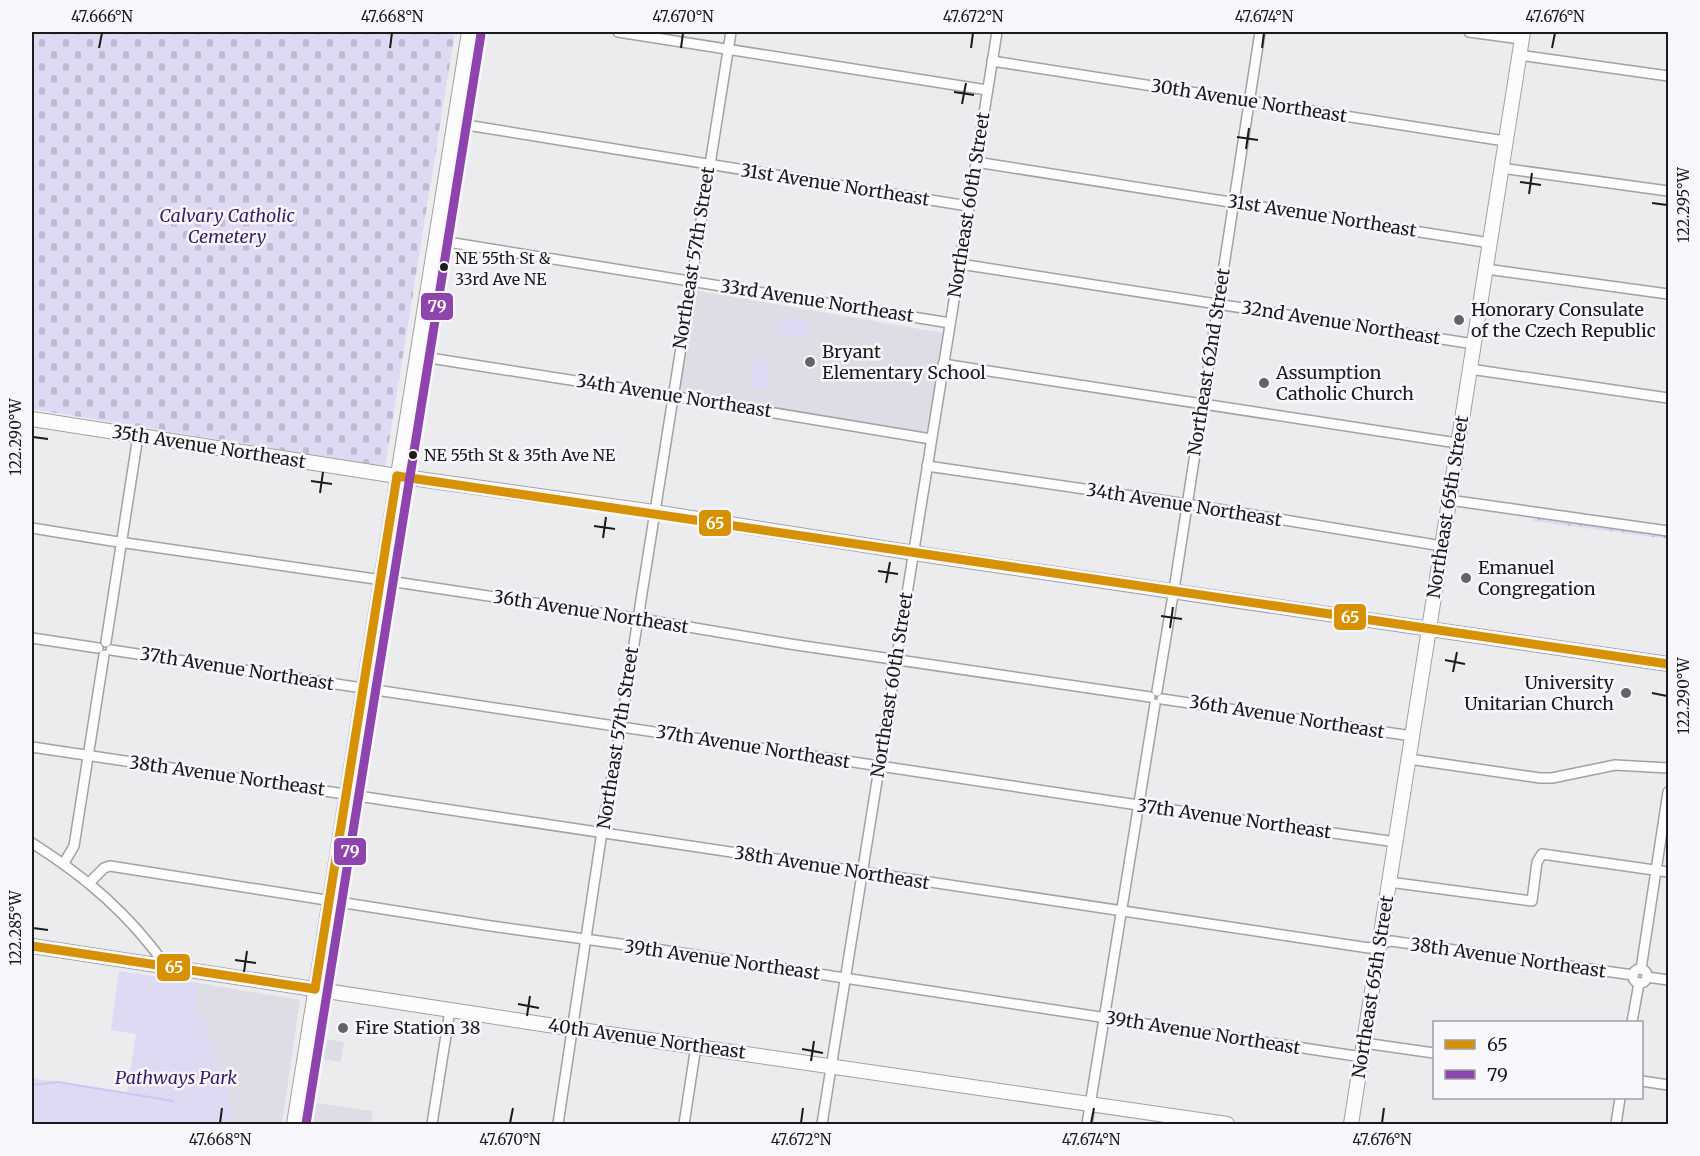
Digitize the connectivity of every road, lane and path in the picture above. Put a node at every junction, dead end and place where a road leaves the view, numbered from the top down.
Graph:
1 (469, 32) edge
2 (618, 32) edge
3 (731, 32) edge
4 (997, 32) edge
5 (1260, 32) edge
6 (1469, 32) edge
7 (1522, 35) edge
8 (728, 49) junction
9 (1519, 55) junction
10 (992, 61) junction
11 (1668, 76) edge
12 (987, 90) junction
13 (1249, 102) junction
14 (454, 123) junction
15 (1505, 141) junction
16 (976, 162) junction
17 (709, 165) junction
18 (1501, 168) junction
19 (1668, 191) edge
20 (1233, 202) junction
21 (968, 206) junction
22 (435, 240) junction
23 (1490, 243) junction
24 (960, 264) junction
25 (1486, 269) junction
26 (691, 280) junction
27 (1668, 294) edge
28 (1218, 304) junction
29 (950, 322) junction
30 (1474, 344) junction
31 (417, 356) junction
32 (943, 364) junction
33 (1470, 369) junction
34 (672, 396) junction
35 (1668, 398) edge
36 (1203, 405) junction
37 (32, 419) edge
38 (138, 436) junction
39 (931, 439) junction
40 (1458, 443) junction
41 (927, 466) junction
42 (397, 476) junction
43 (1449, 500) junction
44 (1187, 504) junction
45 (654, 512) junction
46 (32, 528) edge
47 (1668, 531) edge
48 (121, 543) junction
49 (1442, 546) junction
50 (913, 553) junction
51 (380, 580) junction
52 (1174, 591) junction
53 (637, 619) junction
54 (1429, 630) junction
55 (32, 638) edge
56 (105, 649) junction
57 (896, 660) junction
58 (1668, 664) edge
59 (363, 688) junction
60 (1156, 698) junction
61 (621, 726) junction
62 (1412, 736) junction
63 (32, 747) edge
64 (88, 756) junction
65 (1409, 759) junction
66 (878, 766) junction
67 (1668, 768) edge
68 (1668, 792) edge
69 (346, 793) junction
70 (1138, 805) junction
71 (602, 833) junction
72 (32, 843) edge
73 (1396, 843) junction
74 (64, 863) junction
75 (1656, 870) junction
76 (1668, 872) edge
77 (861, 873) junction
78 (1389, 882) junction
79 (89, 883) junction
80 (329, 901) junction
81 (1122, 911) junction
82 (586, 940) junction
83 (32, 945) edge
84 (1379, 945) junction
85 (166, 966) junction
86 (846, 978) junction
87 (1639, 978) junction
88 (1668, 980) edge
89 (315, 989) junction
90 (450, 1010) junction
91 (1104, 1017) junction
92 (1632, 1021) edge
93 (572, 1028) junction
94 (696, 1046) junction
95 (1363, 1050) junction
96 (1433, 1053) edge
97 (831, 1065) junction
98 (1643, 1081) edge
99 (1668, 1085) edge
100 (1620, 1099) edge
101 (1090, 1104) junction
102 (294, 1125) edge
103 (432, 1125) edge
104 (558, 1125) edge
105 (684, 1125) edge
106 (822, 1125) edge
107 (1087, 1125) edge
108 (1227, 1125) edge
109 (1351, 1125) edge
110 (1616, 1125) edge

1 - 14 main road
2 - 8 street
3 - 8 street, Northeast 57th Street
4 - 10 street, Northeast 60th Street
5 - 13 street, Northeast 62nd Street
6 - 7 street
7 - 9 main road, Northeast 65th Street
8 - 12 street
8 - 17 street, Northeast 57th Street
9 - 11 street
9 - 15 main road, Northeast 65th Street
10 - 12 street, Northeast 60th Street
10 - 13 street, 30th Avenue Northeast
12 - 16 street, Northeast 60th Street
13 - 15 street, 30th Avenue Northeast
13 - 20 street, Northeast 62nd Street
14 - 17 street, 31st Avenue Northeast
14 - 22 main road
15 - 18 main road, Northeast 65th Street
16 - 20 street, 31st Avenue Northeast
16 - 21 street, Northeast 60th Street
17 - 21 street, 31st Avenue Northeast
17 - 26 street, Northeast 57th Street
18 - 19 street
18 - 23 main road, Northeast 65th Street
20 - 23 street, 31st Avenue Northeast
20 - 28 street, Northeast 62nd Street
21 - 24 street, Northeast 60th Street
22 - 26 street, 33rd Avenue Northeast
22 - 31 main road
23 - 25 main road, Northeast 65th Street
24 - 28 street, 32nd Avenue Northeast
24 - 29 street, Northeast 60th Street
25 - 27 street
25 - 30 main road, Northeast 65th Street
26 - 29 street, 33rd Avenue Northeast
26 - 34 street, Northeast 57th Street
28 - 30 street, 32nd Avenue Northeast
28 - 36 street, Northeast 62nd Street
29 - 32 street, Northeast 60th Street
30 - 33 main road, Northeast 65th Street
31 - 34 street, 34th Avenue Northeast
31 - 42 main road
32 - 36 street
32 - 39 street, Northeast 60th Street
33 - 35 street
33 - 40 main road, Northeast 65th Street
34 - 39 street, 34th Avenue Northeast
34 - 45 street, Northeast 57th Street
36 - 40 street
36 - 44 street, Northeast 62nd Street
37 - 38 main road, 35th Avenue Northeast
38 - 42 main road, 35th Avenue Northeast
38 - 48 street
39 - 41 street, Northeast 60th Street
40 - 43 main road, Northeast 65th Street
41 - 44 street, 34th Avenue Northeast
41 - 50 street, Northeast 60th Street
42 - 45 main road, 35th Avenue Northeast
42 - 51 main road
43 - 47 street
43 - 49 main road, Northeast 65th Street
44 - 49 street, 34th Avenue Northeast
44 - 52 street, Northeast 62nd Street
45 - 50 main road, 35th Avenue Northeast
45 - 53 street, Northeast 57th Street
46 - 48 street, 36th Avenue Northeast
48 - 51 street, 36th Avenue Northeast
48 - 56 street
49 - 54 main road, Northeast 65th Street
50 - 52 main road, 35th Avenue Northeast
50 - 57 street, Northeast 60th Street
51 - 53 street, 36th Avenue Northeast
51 - 59 main road
52 - 54 main road, 35th Avenue Northeast
52 - 60 street, Northeast 62nd Street
53 - 57 street, 36th Avenue Northeast
53 - 61 street, Northeast 57th Street
54 - 58 main road, 35th Avenue Northeast
54 - 62 main road, Northeast 65th Street
55 - 56 street, 37th Avenue Northeast
56 - 59 street, 37th Avenue Northeast
56 - 64 street
57 - 60 street, 36th Avenue Northeast
57 - 66 street, Northeast 60th Street
59 - 61 street, 37th Avenue Northeast
59 - 69 main road
60 - 62 street, 36th Avenue Northeast
60 - 70 street, Northeast 62nd Street
61 - 66 street, 37th Avenue Northeast
61 - 71 street, Northeast 57th Street
62 - 65 main road, Northeast 65th Street
63 - 64 street, 38th Avenue Northeast
64 - 69 street, 38th Avenue Northeast
64 - 74 street
65 - 67 street
65 - 73 main road, Northeast 65th Street
66 - 70 street, 37th Avenue Northeast
66 - 77 street, Northeast 60th Street
68 - 75 street
69 - 71 street, 38th Avenue Northeast
69 - 80 main road
70 - 73 street, 37th Avenue Northeast
70 - 81 street, Northeast 62nd Street
71 - 77 street, 38th Avenue Northeast
71 - 82 street, Northeast 57th Street
72 - 74 street
73 - 78 main road, Northeast 65th Street
74 - 79 street
75 - 76 street
75 - 78 street
75 - 87 street
77 - 81 street, 38th Avenue Northeast
77 - 86 street, Northeast 60th Street
78 - 84 main road, Northeast 65th Street
79 - 80 street, 39th Avenue Northeast
79 - 85 street
80 - 82 street, 39th Avenue Northeast
80 - 89 main road
81 - 84 street, 38th Avenue Northeast
81 - 91 street, Northeast 62nd Street
82 - 86 street, 39th Avenue Northeast
82 - 93 street, Northeast 57th Street
83 - 85 main road, 40th Avenue Northeast
84 - 87 street, 38th Avenue Northeast
84 - 95 main road, Northeast 65th Street
85 - 89 main road, 40th Avenue Northeast
86 - 91 street, 39th Avenue Northeast
86 - 97 street, Northeast 60th Street
87 - 88 street, 38th Avenue Northeast
87 - 92 street
89 - 90 main road, 40th Avenue Northeast
89 - 102 main road
90 - 93 main road, 40th Avenue Northeast
90 - 103 street
91 - 95 street, 39th Avenue Northeast
91 - 101 street, Northeast 62nd Street
93 - 94 main road, 40th Avenue Northeast
93 - 104 street, Northeast 57th Street
94 - 97 main road, 40th Avenue Northeast
94 - 105 street
95 - 96 street, 39th Avenue Northeast
95 - 109 main road, Northeast 65th Street
97 - 101 main road, 40th Avenue Northeast
97 - 106 street, Northeast 60th Street
98 - 99 street
100 - 110 street
101 - 107 street, Northeast 62nd Street
101 - 108 main road, 40th Avenue Northeast

